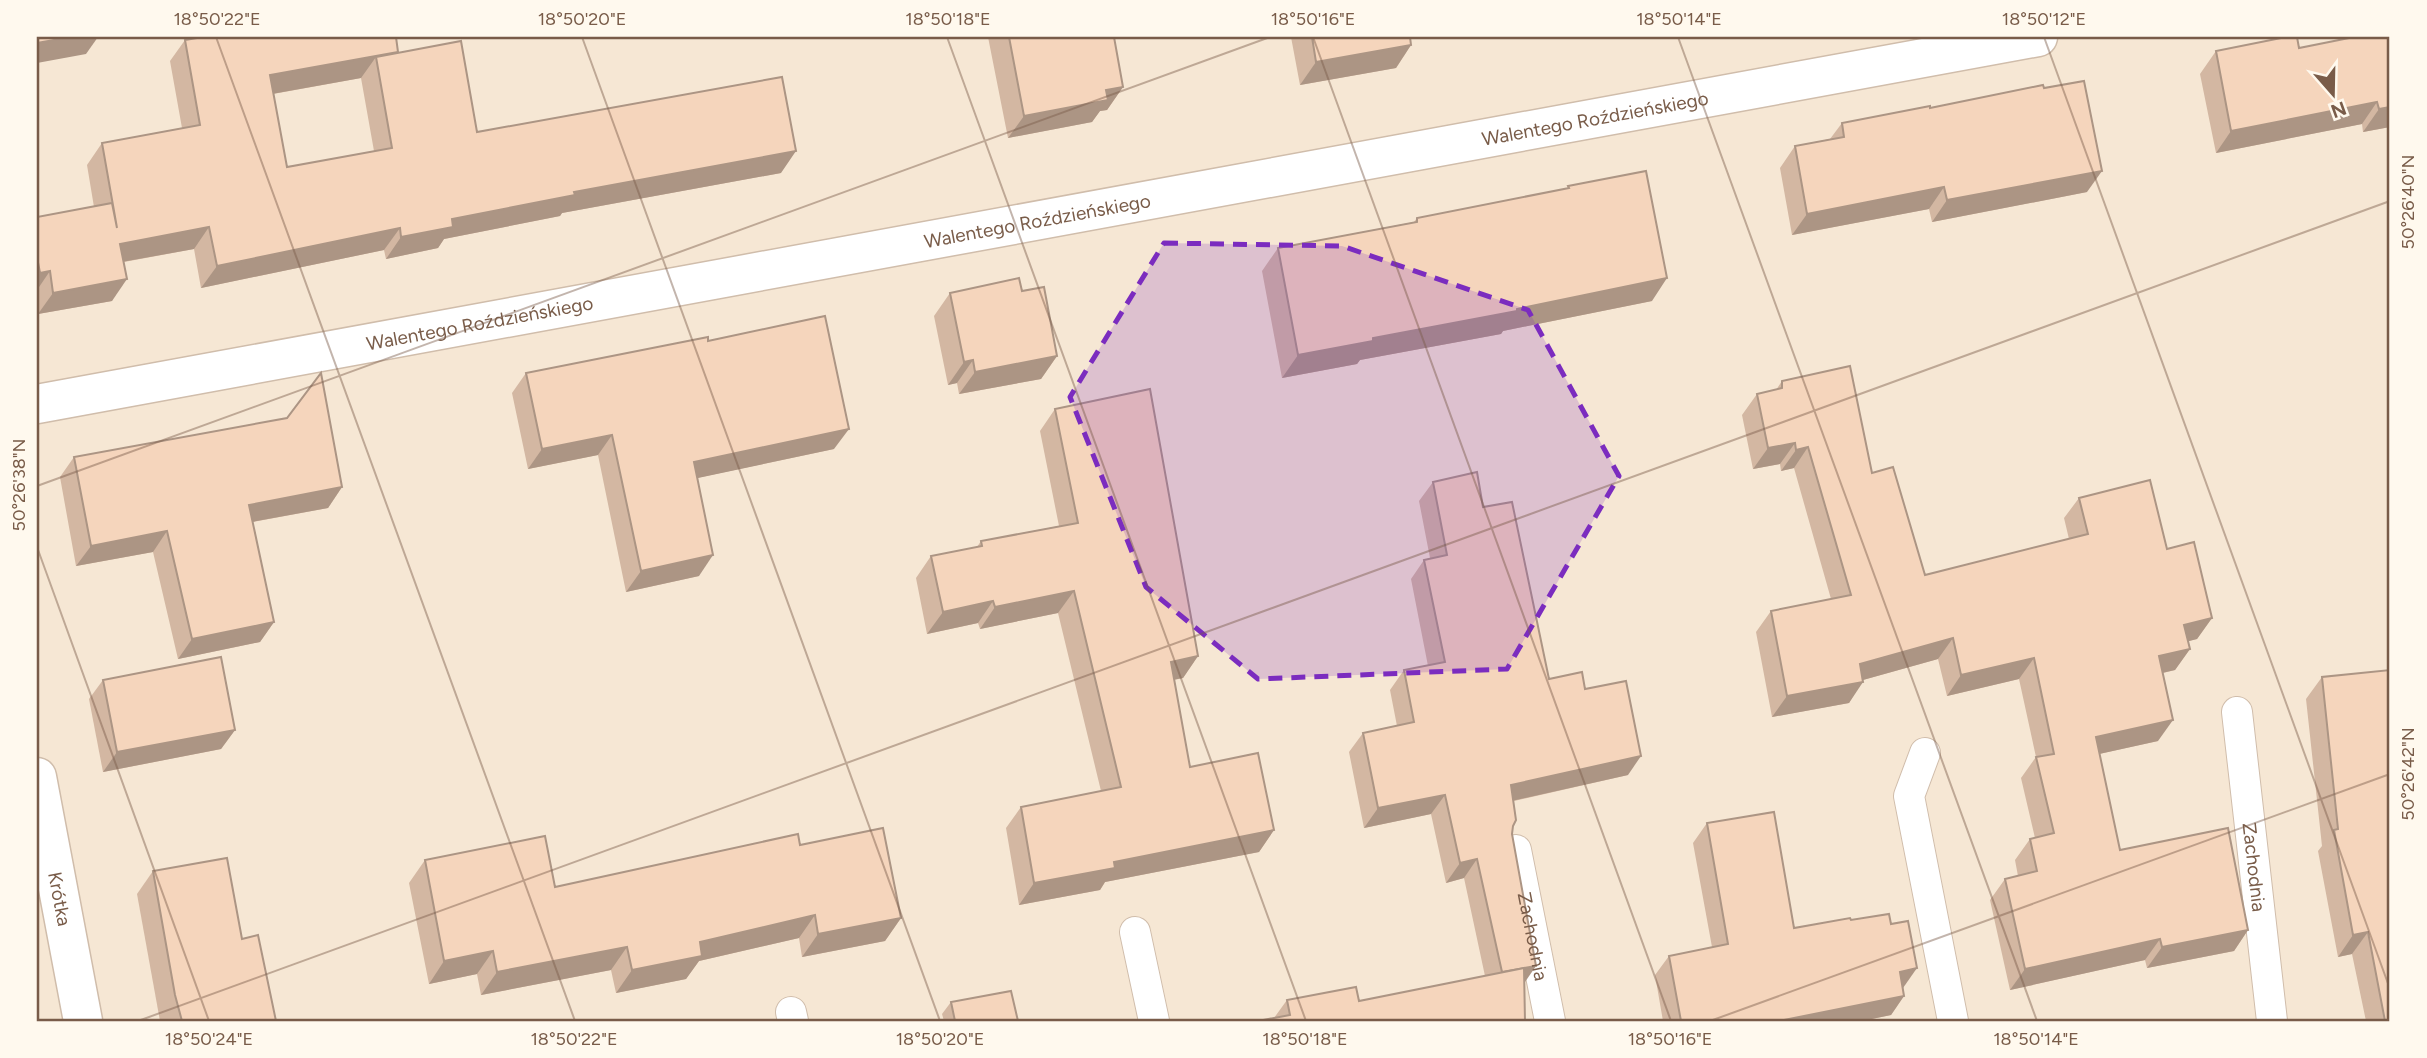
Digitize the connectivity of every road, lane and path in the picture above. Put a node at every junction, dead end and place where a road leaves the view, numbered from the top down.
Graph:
1 (2038, 37) edge
2 (37, 404) edge
3 (2237, 712) dead end
4 (1925, 753) dead end
5 (37, 777) edge
6 (1516, 850) edge
7 (47, 883) edge
8 (1135, 932) dead end
9 (83, 1021) edge
10 (1154, 1021) edge
11 (1550, 1021) edge
12 (1953, 1021) edge
13 (2272, 1021) edge

1 - 2 street, Walentego Roździeńskiego
3 - 13 lane, Zachodnia
4 - 12 lane
5 - 7 street, Krótka
6 - 11 lane, Zachodnia
7 - 9 street, Krótka
8 - 10 lane

